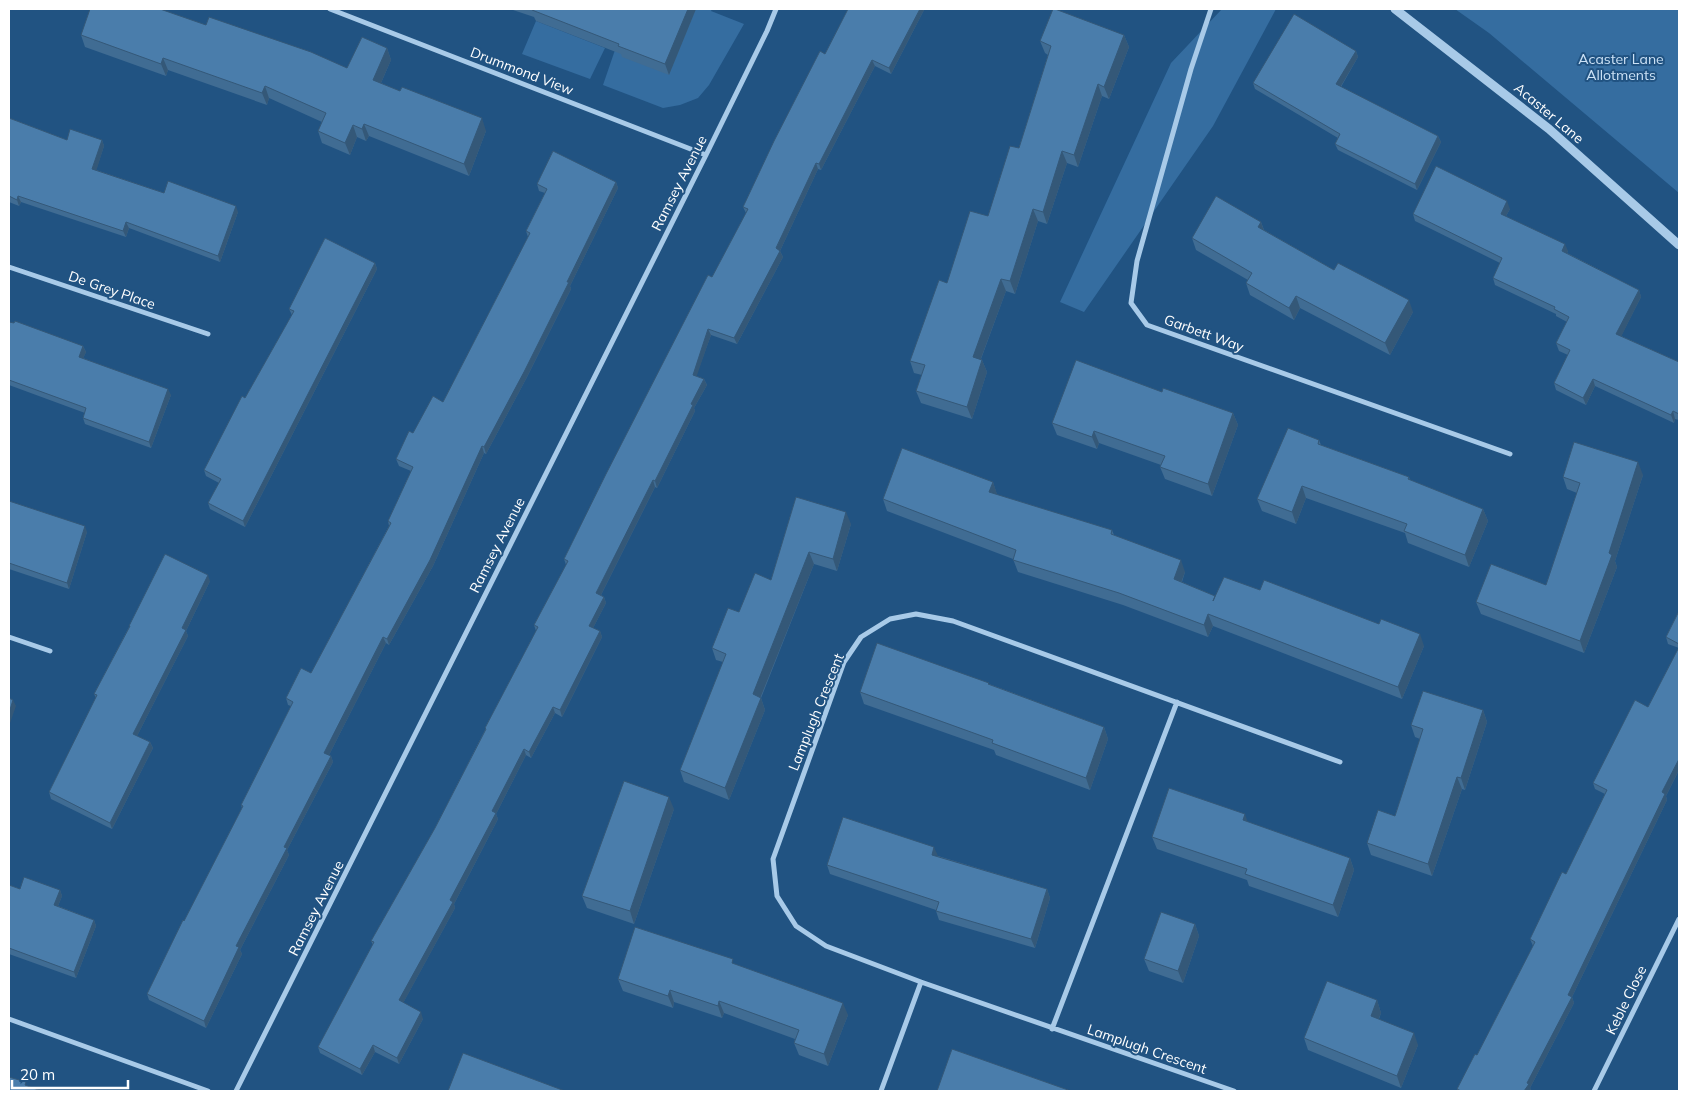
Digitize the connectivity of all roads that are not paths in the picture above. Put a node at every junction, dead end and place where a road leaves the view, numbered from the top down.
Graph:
1 (330, 9) edge
2 (776, 9) edge
3 (1211, 9) edge
4 (1395, 9) edge
5 (706, 155) junction
6 (1679, 245) edge
7 (9, 267) edge
8 (208, 334) dead end
9 (1510, 454) dead end
10 (9, 637) edge
11 (50, 651) dead end
12 (1177, 702) junction
13 (1340, 762) dead end
14 (1679, 919) edge
15 (921, 982) junction
16 (9, 1018) edge
17 (1052, 1029) junction
18 (208, 1091) edge
19 (236, 1091) edge
20 (881, 1091) edge
21 (1234, 1091) edge
22 (1594, 1091) edge

1 - 5 street, Drummond View
2 - 5 street, Ramsey Avenue
3 - 9 street, Garbett Way
4 - 6 street, Acaster Lane
5 - 19 street, Ramsey Avenue
7 - 8 street, De Grey Place
10 - 11 street
12 - 13 street, Lamplugh Crescent
12 - 15 street, Lamplugh Crescent
12 - 17 street
14 - 22 street, Keble Close
15 - 17 street, Lamplugh Crescent
15 - 20 street
16 - 18 street
17 - 21 street, Lamplugh Crescent

